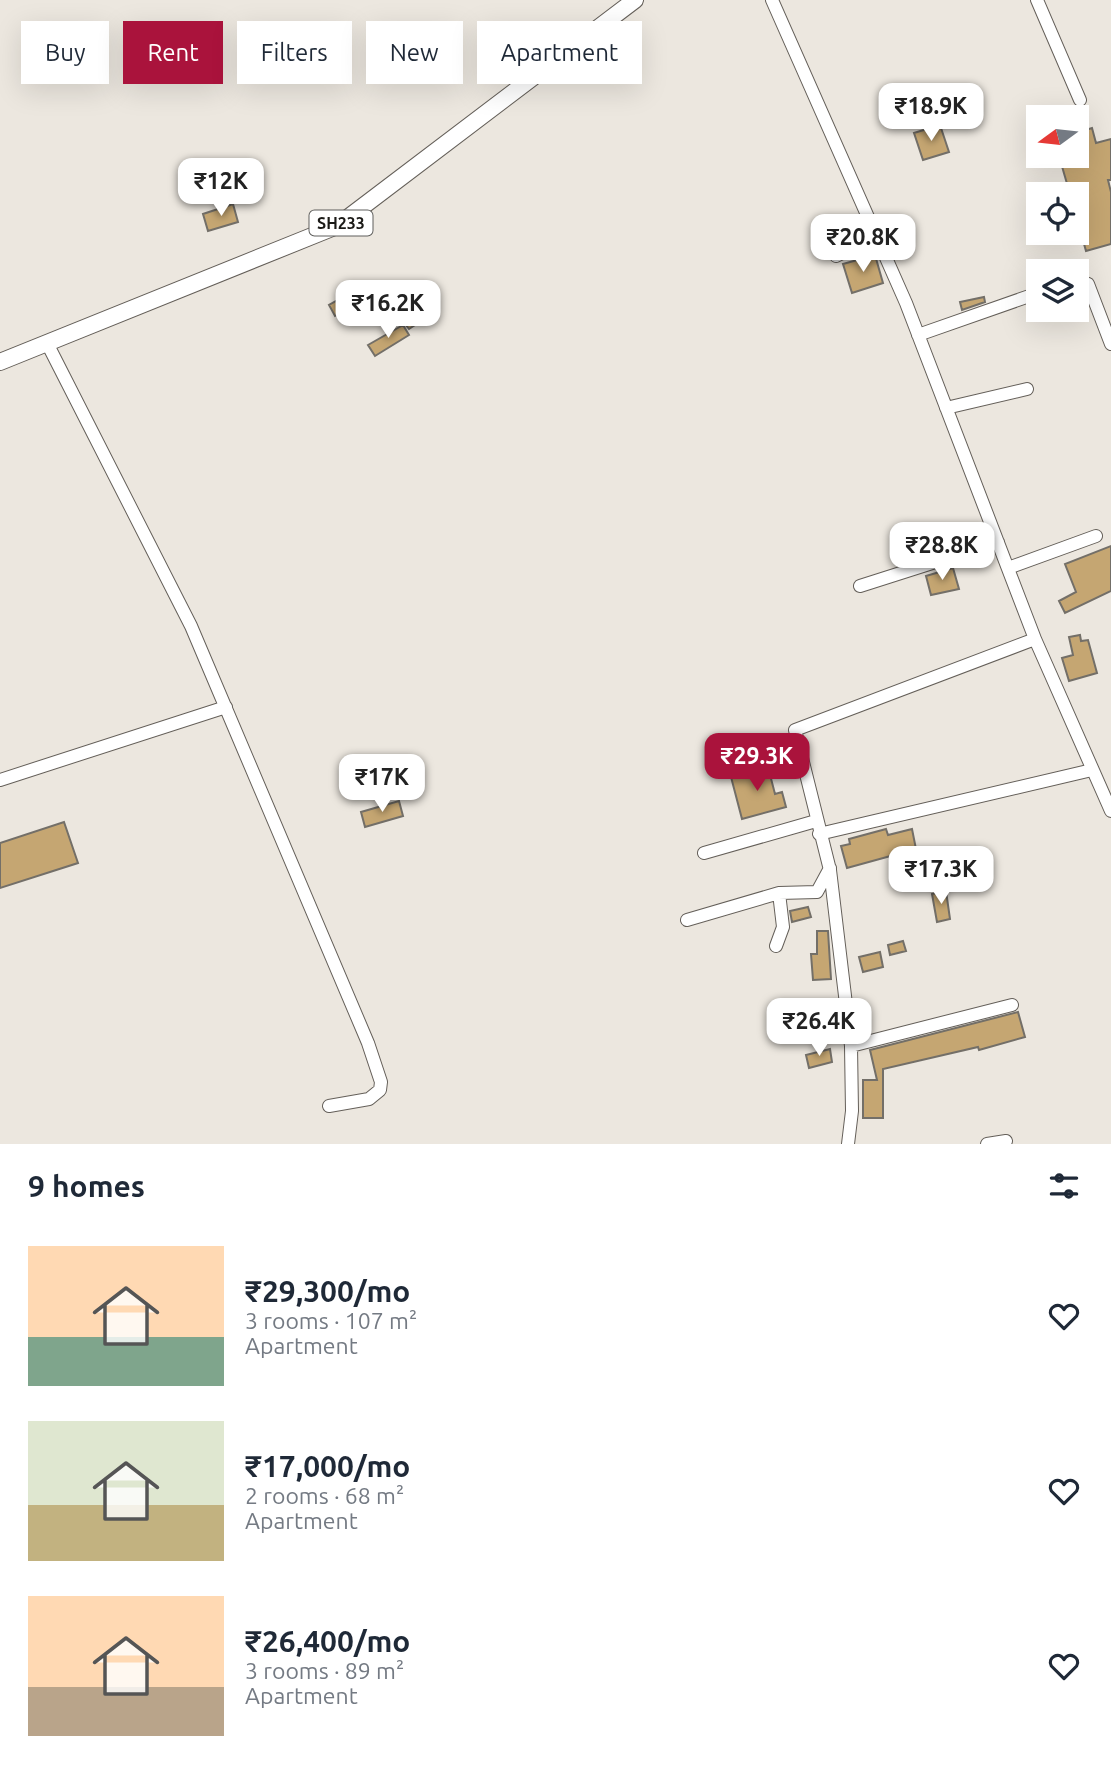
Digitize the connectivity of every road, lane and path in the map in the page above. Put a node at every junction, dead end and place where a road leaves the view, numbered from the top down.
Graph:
1 (635, 0) edge
2 (772, 0) edge
3 (1037, 0) edge
4 (1080, 100) dead end
5 (877, 236) junction
6 (836, 256) dead end
7 (1089, 287) edge
8 (1026, 297) edge
9 (918, 335) junction
10 (47, 343) junction
11 (1111, 345) edge
12 (0, 362) edge
13 (1027, 389) dead end
14 (946, 408) junction
15 (1096, 536) dead end
16 (998, 542) junction
17 (1008, 568) junction
18 (860, 586) dead end
19 (1035, 639) junction
20 (226, 707) junction
21 (800, 749) junction
22 (1092, 770) junction
23 (720, 771) dead end
24 (0, 780) edge
25 (1111, 811) edge
26 (818, 828) junction
27 (704, 853) dead end
28 (830, 867) junction
29 (779, 893) junction
30 (687, 920) dead end
31 (776, 946) dead end
32 (1012, 1005) dead end
33 (851, 1046) junction
34 (329, 1106) dead end
35 (1006, 1141) dead end
36 (848, 1144) edge
37 (987, 1144) edge

1 - 10 main road, SH233
2 - 5 street
3 - 4 street
5 - 6 street
5 - 9 street
7 - 11 street
8 - 9 street
9 - 14 street
10 - 12 main road, SH233
10 - 20 street
13 - 14 street
14 - 16 street
15 - 17 street
16 - 17 street
16 - 18 street
17 - 19 street
19 - 21 street
19 - 22 street
20 - 24 street
20 - 34 street
21 - 23 street
21 - 26 street
22 - 25 street
22 - 26 street
26 - 27 street
26 - 28 street
28 - 29 street
28 - 33 street
29 - 30 street
29 - 31 street
32 - 33 street
33 - 36 street
35 - 37 street

